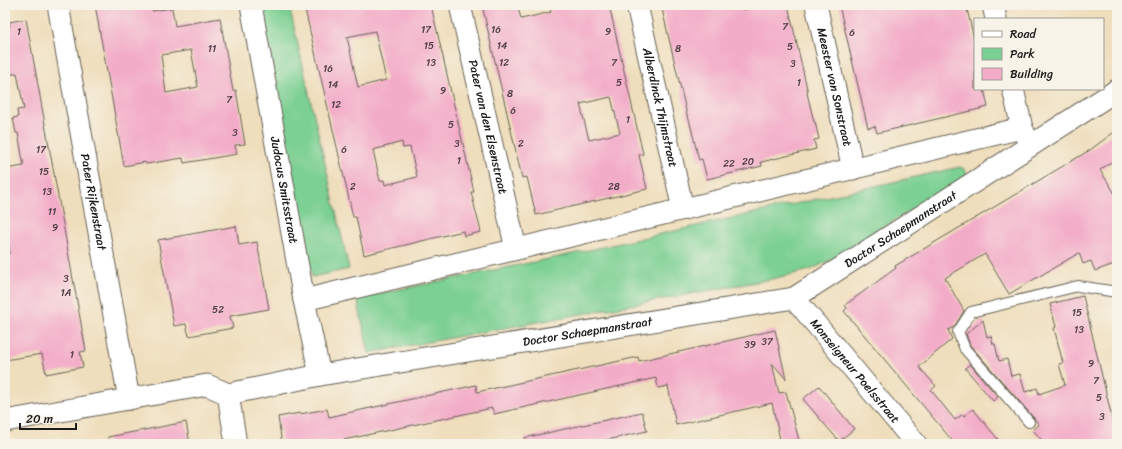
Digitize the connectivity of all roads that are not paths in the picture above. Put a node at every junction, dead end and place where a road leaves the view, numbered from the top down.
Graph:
1 (58, 5) edge
2 (251, 5) edge
3 (460, 5) edge
4 (637, 5) edge
5 (816, 5) edge
6 (993, 5) edge
7 (996, 18) edge
8 (1013, 90) edge
9 (1117, 90) edge
10 (1026, 137) junction
11 (853, 169) junction
12 (683, 209) junction
13 (516, 249) junction
14 (1117, 292) edge
15 (794, 298) junction
16 (304, 300) junction
17 (320, 375) junction
18 (228, 394) junction
19 (129, 398) junction
20 (5, 421) edge
21 (1029, 422) dead end
22 (907, 441) edge
23 (236, 444) edge

1 - 19 street, Pater Rijkenstraat
2 - 16 street, Judocus Smitsstraat
3 - 13 street, Pater van den Elsenstraat
4 - 12 street, Alberdinck Thijmstraat
5 - 11 street, Meester van Sonstraat
6 - 7 street
8 - 10 street
9 - 10 street, Doctor Schaepmanstraat
10 - 11 street, Doctor Schaepmanstraat
10 - 15 street, Doctor Schaepmanstraat
11 - 12 street, Doctor Schaepmanstraat
12 - 13 street, Doctor Schaepmanstraat
13 - 16 street, Doctor Schaepmanstraat
14 - 21 lane
15 - 17 street, Doctor Schaepmanstraat
15 - 22 street, Monseigneur Poelsstraat
16 - 17 street, Judocus Smitsstraat
17 - 18 street, Doctor Schaepmanstraat
18 - 19 street
18 - 23 street
19 - 20 street

